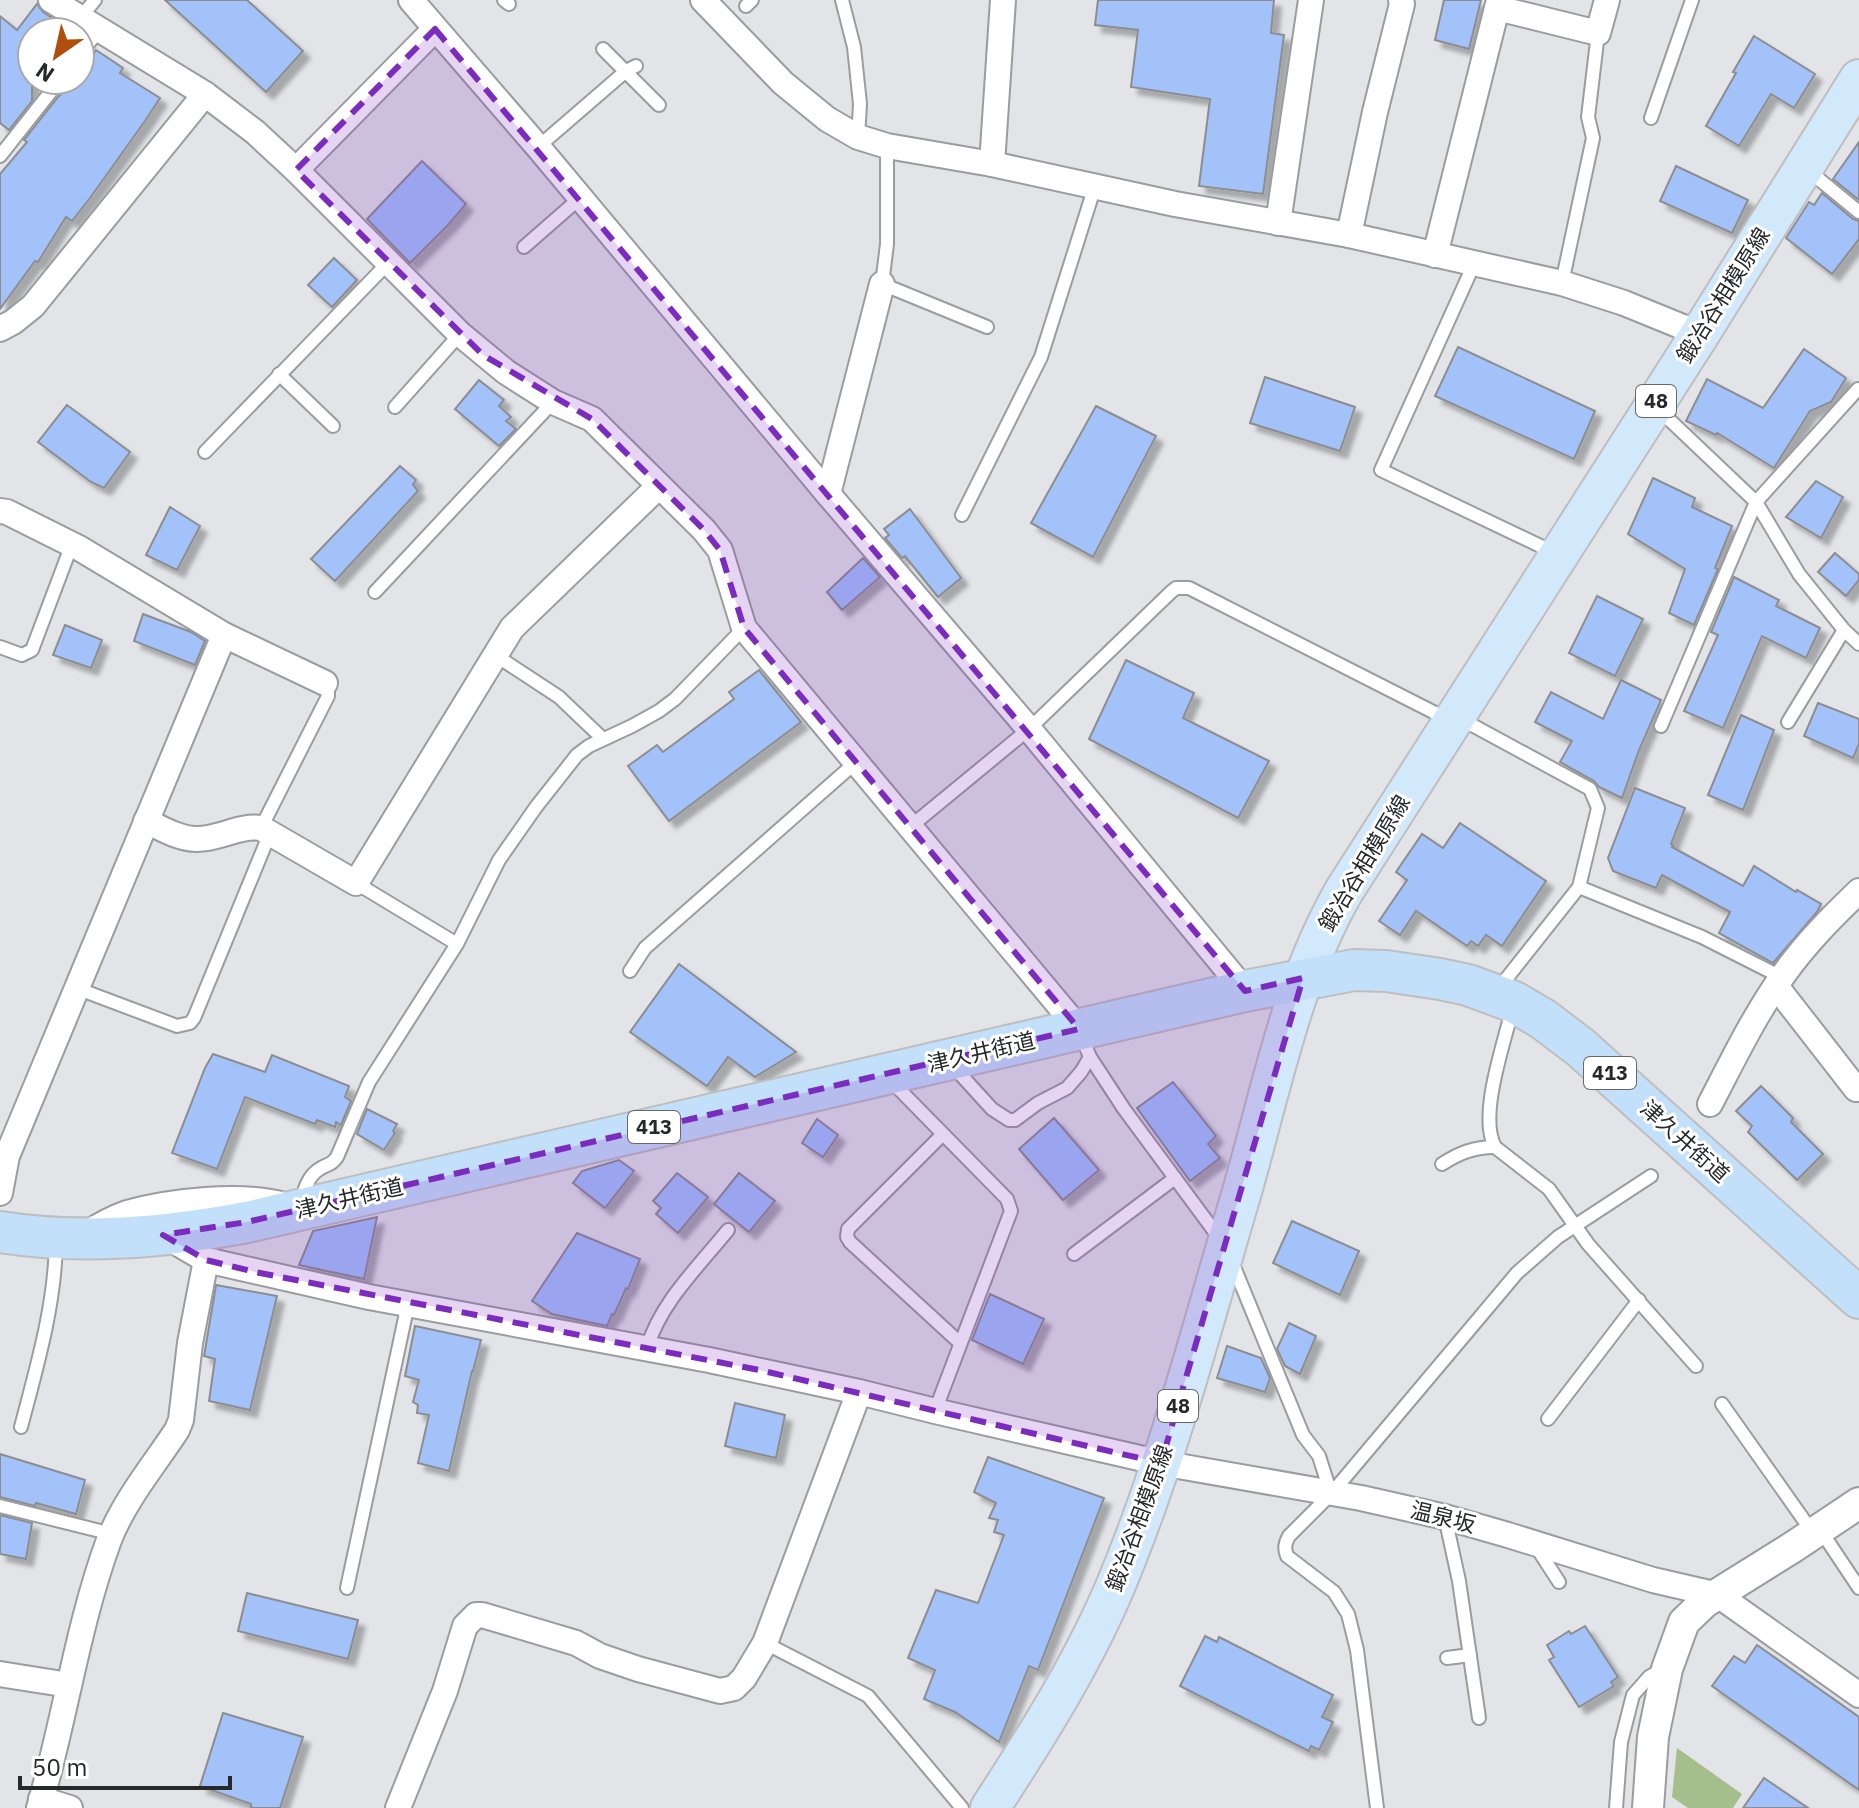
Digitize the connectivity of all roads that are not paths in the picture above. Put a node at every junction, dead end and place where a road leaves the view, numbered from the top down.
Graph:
1 (51, 0) edge
2 (411, 0) edge
3 (703, 0) edge
4 (842, 0) edge
5 (1003, 0) edge
6 (1311, 0) edge
7 (1401, 0) edge
8 (1607, 0) edge
9 (1692, 0) edge
10 (1498, 4) edge
11 (92, 16) edge
12 (96, 19) edge
13 (435, 29) junction
14 (1598, 33) junction
15 (603, 49) dead end
16 (631, 68) junction
17 (1859, 79) edge
18 (205, 94) junction
19 (47, 96) edge
20 (659, 105) dead end
21 (1651, 118) dead end
22 (858, 137) junction
23 (887, 146) junction
24 (538, 147) junction
25 (0, 156) edge
26 (992, 164) junction
27 (1803, 167) junction
28 (296, 170) junction
29 (1095, 186) junction
30 (580, 198) junction
31 (1859, 212) edge
32 (1278, 223) junction
33 (1349, 235) junction
34 (524, 247) dead end
35 (1435, 255) junction
36 (388, 263) junction
37 (1474, 264) junction
38 (1562, 283) junction
39 (882, 284) junction
40 (987, 327) dead end
41 (0, 329) edge
42 (460, 334) junction
43 (1700, 334) junction
44 (279, 374) junction
45 (1858, 389) edge
46 (553, 402) junction
47 (1653, 405) junction
48 (395, 407) dead end
49 (333, 426) dead end
50 (205, 452) dead end
51 (659, 486) junction
52 (828, 494) junction
53 (1756, 502) junction
54 (0, 511) edge
55 (962, 515) dead end
56 (72, 544) junction
57 (1558, 554) junction
58 (375, 592) dead end
59 (744, 628) junction
60 (1844, 630) junction
61 (224, 635) junction
62 (1859, 644) edge
63 (0, 647) edge
64 (495, 655) junction
65 (325, 683) joint
66 (1453, 719) junction
67 (1788, 722) dead end
68 (1661, 726) dead end
69 (1029, 729) junction
70 (603, 739) junction
71 (855, 763) junction
72 (146, 821) junction
73 (910, 827) junction
74 (265, 830) junction
75 (356, 883) junction
76 (1579, 887) junction
77 (1859, 891) edge
78 (457, 944) junction
79 (630, 971) dead end
80 (1303, 978) junction
81 (1779, 982) junction
82 (76, 988) junction
83 (1245, 991) junction
84 (1504, 998) junction
85 (1084, 1043) junction
86 (884, 1075) junction
87 (961, 1075) dead end
88 (1856, 1089) dead end
89 (1710, 1104) dead end
90 (942, 1135) junction
91 (1495, 1147) junction
92 (1442, 1164) dead end
93 (1651, 1176) dead end
94 (1175, 1178) junction
95 (0, 1193) edge
96 (299, 1209) junction
97 (1575, 1225) junction
98 (728, 1230) dead end
99 (0, 1232) edge
100 (163, 1235) junction
101 (67, 1239) junction
102 (1225, 1247) junction
103 (1074, 1254) dead end
104 (206, 1260) junction
105 (1859, 1298) edge
106 (1639, 1300) junction
107 (408, 1304) junction
108 (960, 1343) junction
109 (647, 1348) junction
110 (1696, 1366) dead end
111 (859, 1392) junction
112 (1722, 1404) dead end
113 (935, 1411) junction
114 (1548, 1419) dead end
115 (21, 1427) dead end
116 (1161, 1463) junction
117 (1331, 1494) junction
118 (1859, 1503) edge
119 (0, 1506) edge
120 (1445, 1517) junction
121 (1817, 1531) junction
122 (112, 1534) junction
123 (1533, 1543) junction
124 (1559, 1582) dead end
125 (347, 1588) dead end
126 (1859, 1588) edge
127 (1718, 1595) junction
128 (765, 1643) junction
129 (1470, 1655) junction
130 (1447, 1658) dead end
131 (1667, 1669) junction
132 (0, 1674) edge
133 (69, 1685) junction
134 (1859, 1695) edge
135 (1479, 1718) dead end
136 (40, 1803) edge
137 (70, 1808) edge
138 (398, 1808) edge
139 (962, 1808) edge
140 (990, 1808) edge
141 (1377, 1808) edge
142 (1616, 1808) edge
143 (1648, 1808) edge

1 - 11 street
2 - 13 street
3 - 22 street
4 - 22 lane
5 - 26 street
6 - 32 street
7 - 33 street
8 - 14 street
9 - 21 lane
10 - 14 street
10 - 35 street
12 - 18 street
13 - 24 street
13 - 28 street
14 - 38 lane
15 - 16 lane
16 - 20 lane
16 - 24 lane
17 - 27 main road, 鍛冶谷相模原線 / 48
18 - 28 street
18 - 41 street
19 - 25 lane
22 - 23 street
23 - 26 street
23 - 39 lane
24 - 30 street
26 - 29 street
27 - 31 lane
27 - 43 main road, 鍛冶谷相模原線 / 48
28 - 36 street
29 - 32 street
29 - 55 lane
30 - 34 lane
30 - 52 street
32 - 33 street
33 - 35 street
35 - 37 street
36 - 42 street
36 - 44 lane
37 - 38 street
37 - 57 lane
38 - 43 street
39 - 40 lane
39 - 52 street
42 - 46 street
42 - 48 lane
43 - 47 main road, 鍛冶谷相模原線 / 48
44 - 49 lane
44 - 50 lane
45 - 53 lane
46 - 51 street
46 - 58 lane
47 - 53 lane
47 - 57 main road, 鍛冶谷相模原線 / 48
51 - 59 street
51 - 64 street
52 - 69 street
53 - 60 lane
53 - 68 lane
54 - 56 street
56 - 61 street
56 - 63 lane
57 - 66 main road, 鍛冶谷相模原線 / 48
59 - 70 lane
59 - 71 street
60 - 62 lane
60 - 67 lane
61 - 65 street
61 - 72 street
64 - 70 lane
64 - 75 street
65 - 74 lane
66 - 69 lane
66 - 76 lane
66 - 80 main road, 鍛冶谷相模原線 / 48
69 - 73 lane
69 - 83 street
70 - 78 lane
71 - 73 street
71 - 79 lane
72 - 74 street
72 - 82 street
73 - 85 street
74 - 75 street
74 - 82 lane
75 - 78 lane
76 - 81 lane
76 - 84 lane
77 - 81 street
78 - 96 lane
80 - 83 highway, 津久井街道 / 413
80 - 84 highway, 津久井街道 / 413
80 - 102 main road, 鍛冶谷相模原線 / 48
81 - 88 street
81 - 89 street
82 - 95 street
83 - 85 highway, 津久井街道 / 413
84 - 91 lane
84 - 105 highway, 津久井街道 / 413
85 - 86 highway, 津久井街道 / 413
85 - 87 lane
85 - 94 lane
86 - 90 lane
86 - 96 highway, 津久井街道 / 413
90 - 108 lane
90 - 108 lane
91 - 92 lane
91 - 97 lane
93 - 97 lane
94 - 102 lane
94 - 103 lane
96 - 100 highway, 津久井街道 / 413
96 - 101 street
97 - 106 lane
97 - 117 lane
98 - 109 lane
99 - 101 highway, 津久井街道 / 413
100 - 101 highway, 津久井街道 / 413
100 - 104 street, 温泉坂
101 - 115 lane
102 - 116 main road, 鍛冶谷相模原線 / 48
102 - 117 lane
104 - 107 street, 温泉坂
104 - 122 street
106 - 110 lane
106 - 114 lane
107 - 109 street, 温泉坂
107 - 125 lane
108 - 113 lane
109 - 111 street, 温泉坂
111 - 113 street, 温泉坂
111 - 128 street
112 - 121 lane
113 - 116 street, 温泉坂
116 - 117 street, 温泉坂
116 - 140 main road, 鍛冶谷相模原線 / 48
117 - 120 street, 温泉坂
117 - 141 lane
118 - 121 street
119 - 122 lane
120 - 123 street, 温泉坂
120 - 129 lane
121 - 126 lane
121 - 127 street
122 - 133 street
123 - 124 lane
123 - 127 street, 温泉坂
127 - 131 street
127 - 134 street
128 - 138 street
128 - 139 lane
129 - 130 lane
129 - 135 lane
131 - 142 lane
131 - 143 street
132 - 133 street
133 - 136 street
136 - 137 street

